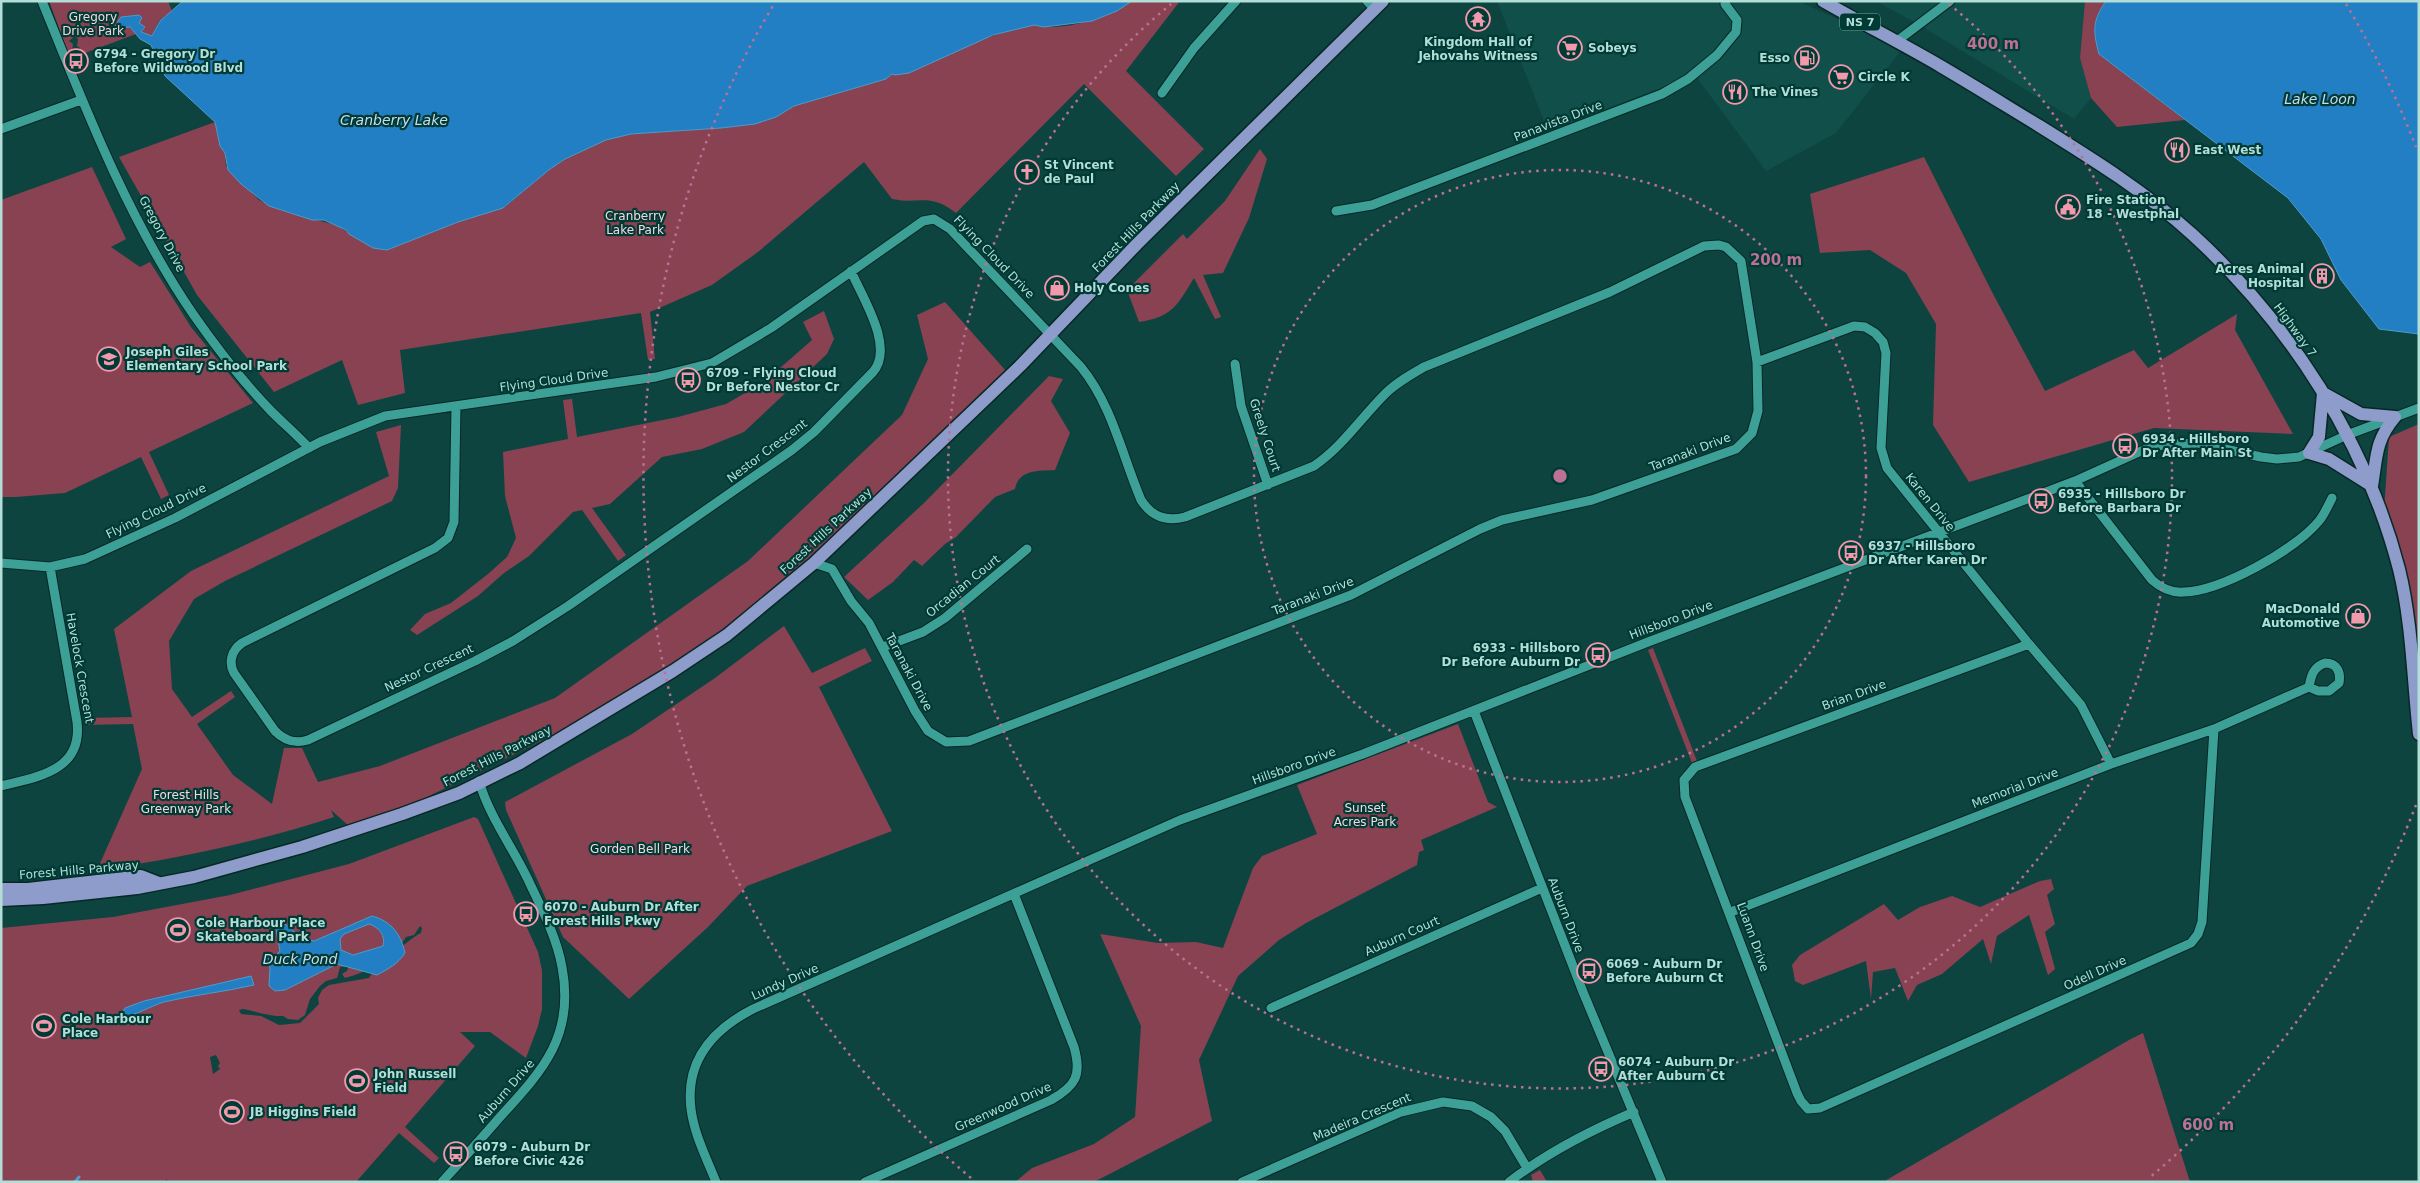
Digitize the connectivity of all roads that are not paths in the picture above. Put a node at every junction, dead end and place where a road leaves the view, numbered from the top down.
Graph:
1 (42, 1) edge
2 (1236, 1) edge
3 (1726, 1) edge
4 (1824, 1) edge
5 (1950, 1) edge
6 (1375, 4) edge
7 (1897, 41) junction
8 (1162, 93) dead end
9 (81, 100) junction
10 (1, 129) edge
11 (1336, 212) dead end
12 (851, 271) junction
13 (1051, 334) junction
14 (1757, 362) junction
15 (1236, 364) dead end
16 (2323, 393) junction
17 (456, 406) junction
18 (2419, 408) edge
19 (2396, 417) junction
20 (2347, 435) junction
21 (309, 448) junction
22 (2309, 453) junction
23 (2075, 481) junction
24 (1268, 484) junction
25 (2372, 486) junction
26 (2332, 498) dead end
27 (1939, 532) junction
28 (1027, 549) dead end
29 (1, 563) edge
30 (814, 563) junction
31 (50, 567) junction
32 (2029, 644) junction
33 (883, 648) junction
34 (2309, 687) dead end
35 (1474, 711) junction
36 (2214, 729) junction
37 (2419, 734) edge
38 (2111, 764) junction
39 (1690, 771) joint
40 (479, 781) junction
41 (1, 786) edge
42 (158, 883) junction
43 (1542, 888) junction
44 (1, 889) edge
45 (1014, 894) junction
46 (1, 900) edge
47 (1730, 912) junction
48 (1271, 1008) dead end
49 (1808, 1109) joint
50 (1634, 1112) junction
51 (1527, 1168) junction
52 (442, 1182) edge
53 (716, 1182) edge
54 (864, 1182) edge
55 (1242, 1182) edge
56 (1509, 1182) edge
57 (1662, 1182) edge

1 - 9 street, Gregory Drive
2 - 8 street
3 - 11 street, Panavista Drive
4 - 7 main road, Highway 7 / NS 7
5 - 7 street
6 - 13 main road, Forest Hills Parkway
7 - 16 main road, Highway 7 / NS 7
9 - 10 street
9 - 21 street, Gregory Drive
12 - 13 street, Flying Cloud Drive
12 - 17 street, Flying Cloud Drive
12 - 17 street, Nestor Crescent
13 - 24 street, Taranaki Drive
13 - 30 main road, Forest Hills Parkway
14 - 24 street, Taranaki Drive
14 - 27 street, Karen Drive
14 - 33 street, Taranaki Drive
15 - 24 street, Greely Court
16 - 19 main road
16 - 20 main road, Highway 7 / NS 7
16 - 22 main road
17 - 21 street, Flying Cloud Drive
18 - 19 street, Hillsboro Drive
19 - 20 street, Hillsboro Drive
19 - 25 main road
20 - 22 street, Hillsboro Drive
20 - 25 main road, Highway 7 / NS 7
21 - 31 street, Flying Cloud Drive
22 - 23 street, Hillsboro Drive
22 - 25 main road
23 - 26 street
23 - 27 street, Hillsboro Drive
25 - 37 main road, Highway 7 / NS 7
27 - 32 street, Karen Drive
27 - 35 street, Hillsboro Drive
28 - 33 street, Orcadian Court
29 - 31 street, Flying Cloud Drive
30 - 33 street, Taranaki Drive
30 - 40 main road, Forest Hills Parkway
31 - 41 street, Havelock Crescent
32 - 38 street, Karen Drive
32 - 39 street, Brian Drive
34 - 36 street, Memorial Drive
35 - 43 street, Auburn Drive
35 - 45 street, Hillsboro Drive
36 - 38 street, Memorial Drive
36 - 49 street, Odell Drive
38 - 47 street, Memorial Drive
39 - 47 street, Luann Drive
40 - 42 main road, Forest Hills Parkway
40 - 52 street, Auburn Drive
42 - 44 main road, Forest Hills Parkway
42 - 46 main road, Forest Hills Parkway
43 - 48 street, Auburn Court
43 - 50 street, Auburn Drive
45 - 53 street, Lundy Drive
45 - 54 street, Greenwood Drive
47 - 49 street, Luann Drive
50 - 51 street
50 - 57 street, Auburn Drive
51 - 55 street, Madeira Crescent
51 - 56 street

